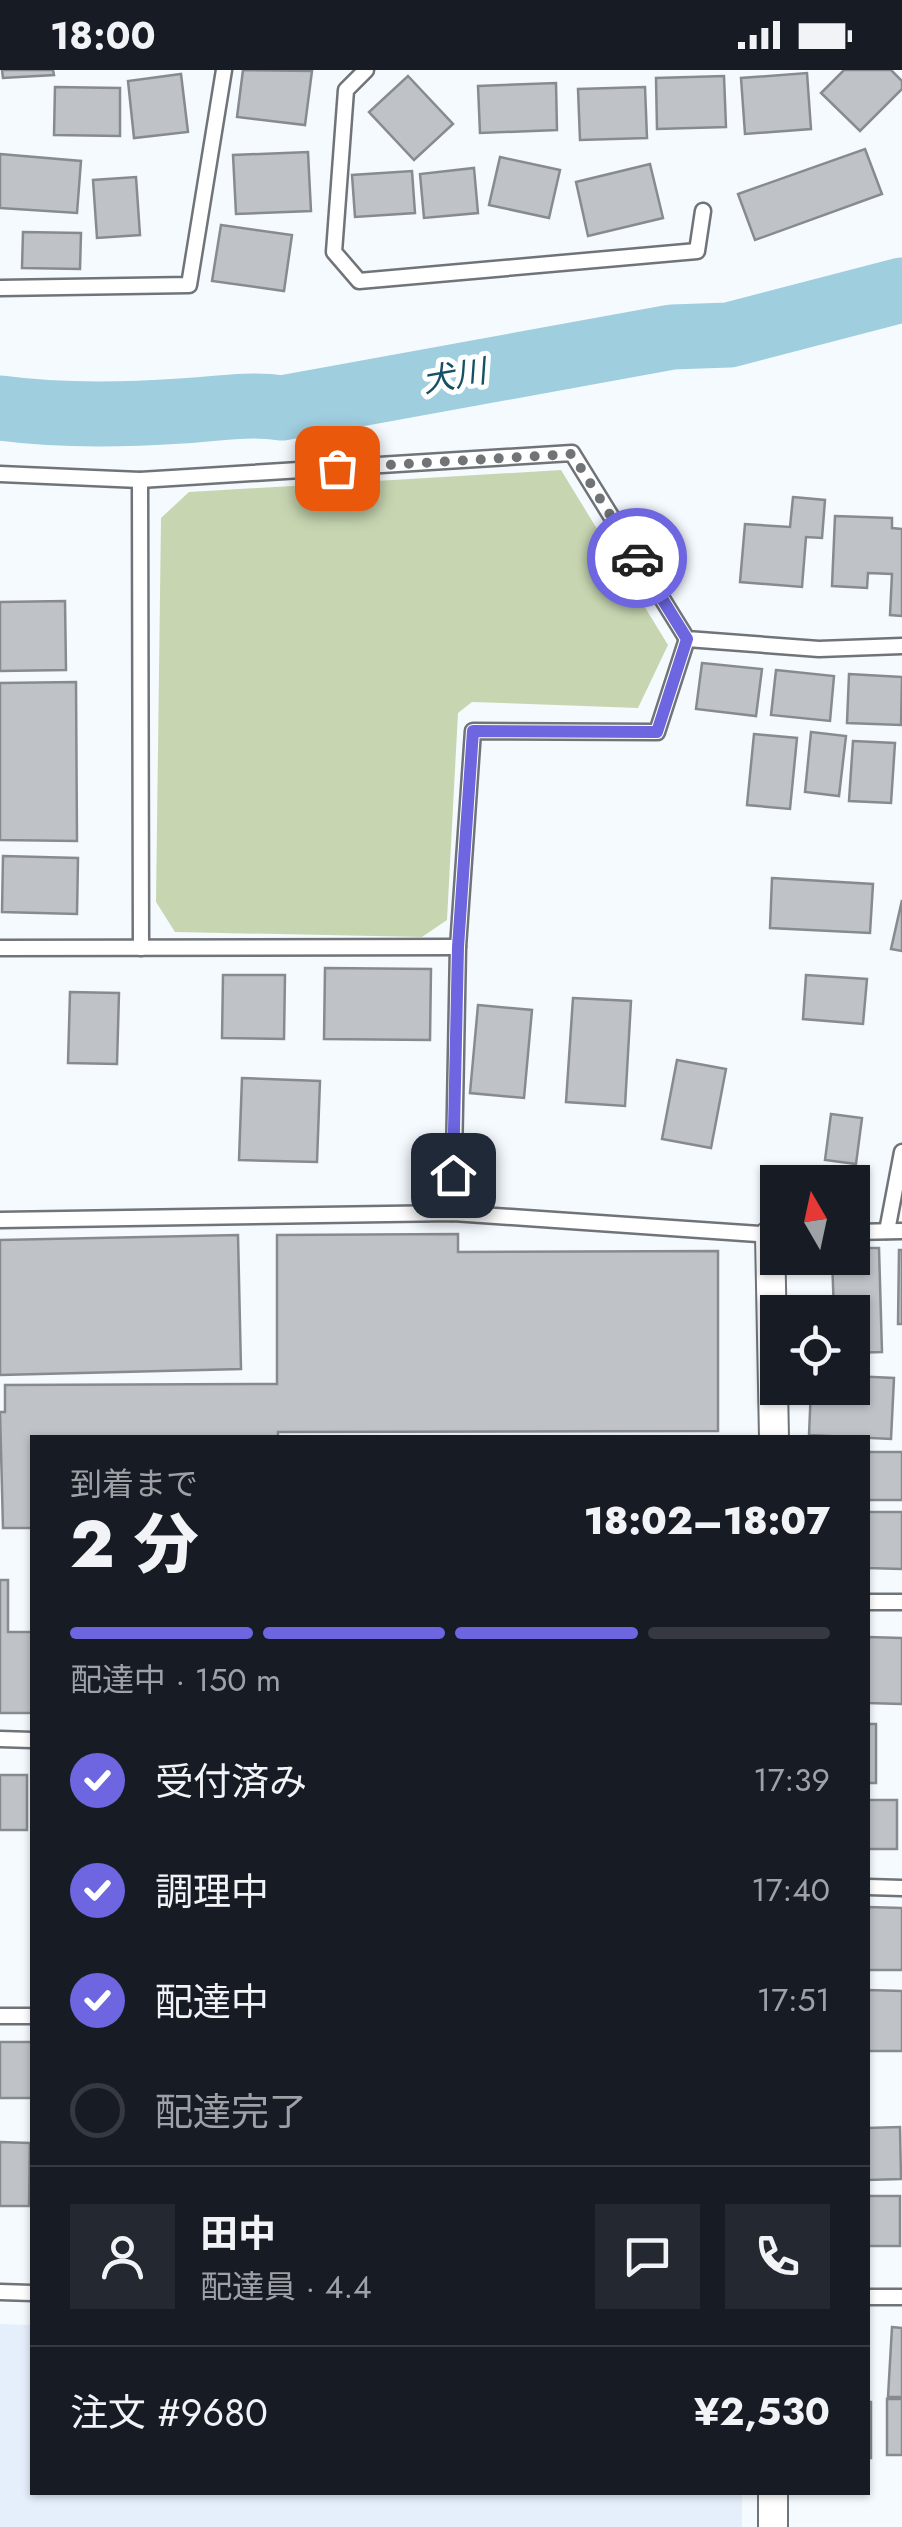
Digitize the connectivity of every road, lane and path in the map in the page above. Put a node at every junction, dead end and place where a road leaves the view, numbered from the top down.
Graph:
1 (224, 70) edge
2 (366, 70) edge
3 (703, 211) dead end
4 (0, 288) edge
5 (0, 474) edge
6 (140, 480) junction
7 (687, 639) junction
8 (902, 646) edge
9 (458, 947) junction
10 (0, 948) edge
11 (141, 948) junction
12 (902, 1152) edge
13 (452, 1213) junction
14 (0, 1220) edge
15 (895, 1231) edge
16 (870, 1232) edge
17 (760, 1234) edge
18 (774, 1275) edge
19 (774, 1435) edge
20 (870, 1602) edge
21 (902, 1602) edge
22 (0, 1740) edge
23 (30, 1740) edge
24 (870, 1887) edge
25 (902, 1888) edge
26 (0, 2016) edge
27 (30, 2016) edge
28 (0, 2292) edge
29 (30, 2292) edge
30 (870, 2297) edge
31 (902, 2297) edge
32 (773, 2495) edge
33 (773, 2527) edge

1 - 4 lane
2 - 3 lane
5 - 6 lane
6 - 7 lane
6 - 11 lane
7 - 8 lane
7 - 9 lane
9 - 11 lane
9 - 13 lane
10 - 11 lane
12 - 15 lane
13 - 14 lane
13 - 17 lane
15 - 16 lane
18 - 19 street
20 - 21 lane
22 - 23 lane
24 - 25 lane
26 - 27 lane
28 - 29 lane
30 - 31 lane
32 - 33 street

